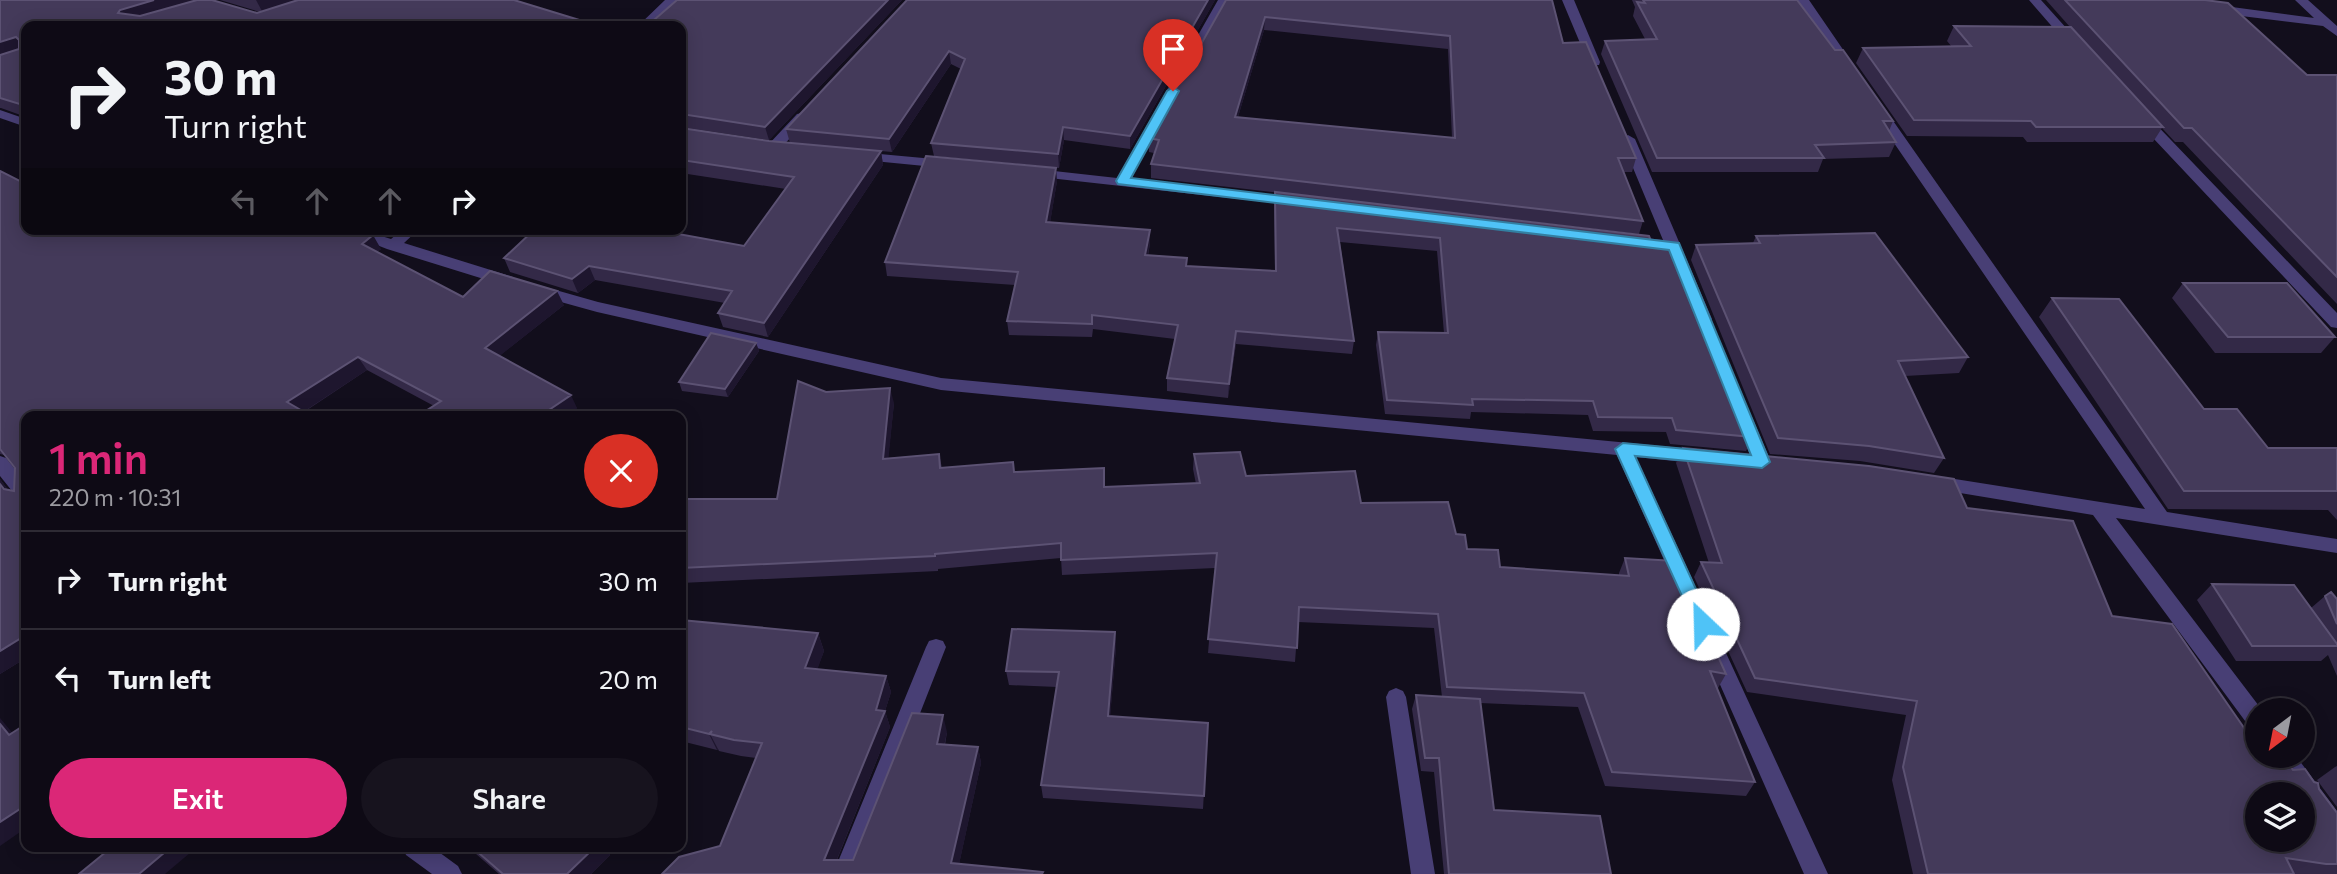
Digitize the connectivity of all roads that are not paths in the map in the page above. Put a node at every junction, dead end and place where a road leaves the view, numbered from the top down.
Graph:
1 (671, 0) edge
2 (1224, 0) edge
3 (1568, 0) edge
4 (1802, 0) edge
5 (2035, 0) edge
6 (2301, 0) edge
7 (2209, 8) edge
8 (649, 21) edge
9 (2332, 27) edge
10 (2081, 51) edge
11 (1600, 74) edge
12 (810, 108) edge
13 (2136, 111) edge
14 (0, 114) edge
15 (21, 121) edge
16 (1621, 123) edge
17 (773, 148) edge
18 (840, 155) edge
19 (961, 166) edge
20 (1015, 171) edge
21 (1122, 181) junction
22 (1312, 205) edge
23 (360, 235) edge
24 (405, 235) edge
25 (1621, 240) edge
26 (393, 246) junction
27 (1674, 246) junction
28 (2337, 323) edge
29 (1710, 335) edge
30 (1736, 399) edge
31 (1623, 449) junction
32 (1720, 458) edge
33 (1761, 462) edge
34 (0, 463) edge
35 (1913, 480) edge
36 (21, 490) edge
37 (2099, 509) junction
38 (2162, 519) junction
39 (2337, 546) edge
40 (1692, 599) edge
41 (1709, 636) edge
42 (936, 647) dead end
43 (1396, 697) dead end
44 (2245, 705) edge
45 (2292, 768) edge
46 (2337, 829) edge
47 (421, 852) edge
48 (450, 874) edge
49 (845, 874) edge
50 (1423, 874) edge
51 (1816, 874) edge

1 - 8 street
2 - 21 street
3 - 11 street
4 - 38 street
5 - 10 street
6 - 9 street
7 - 9 street
12 - 17 street
13 - 28 street
14 - 15 street
16 - 27 street
18 - 19 street
20 - 21 street
21 - 22 street
23 - 26 street
24 - 26 street
25 - 27 street
26 - 31 street
27 - 29 street
30 - 33 street
31 - 32 street
31 - 40 street
34 - 36 street
35 - 37 street
37 - 38 street
37 - 44 street
38 - 39 street
41 - 51 street
42 - 49 street
43 - 50 street
45 - 46 street
47 - 48 street

